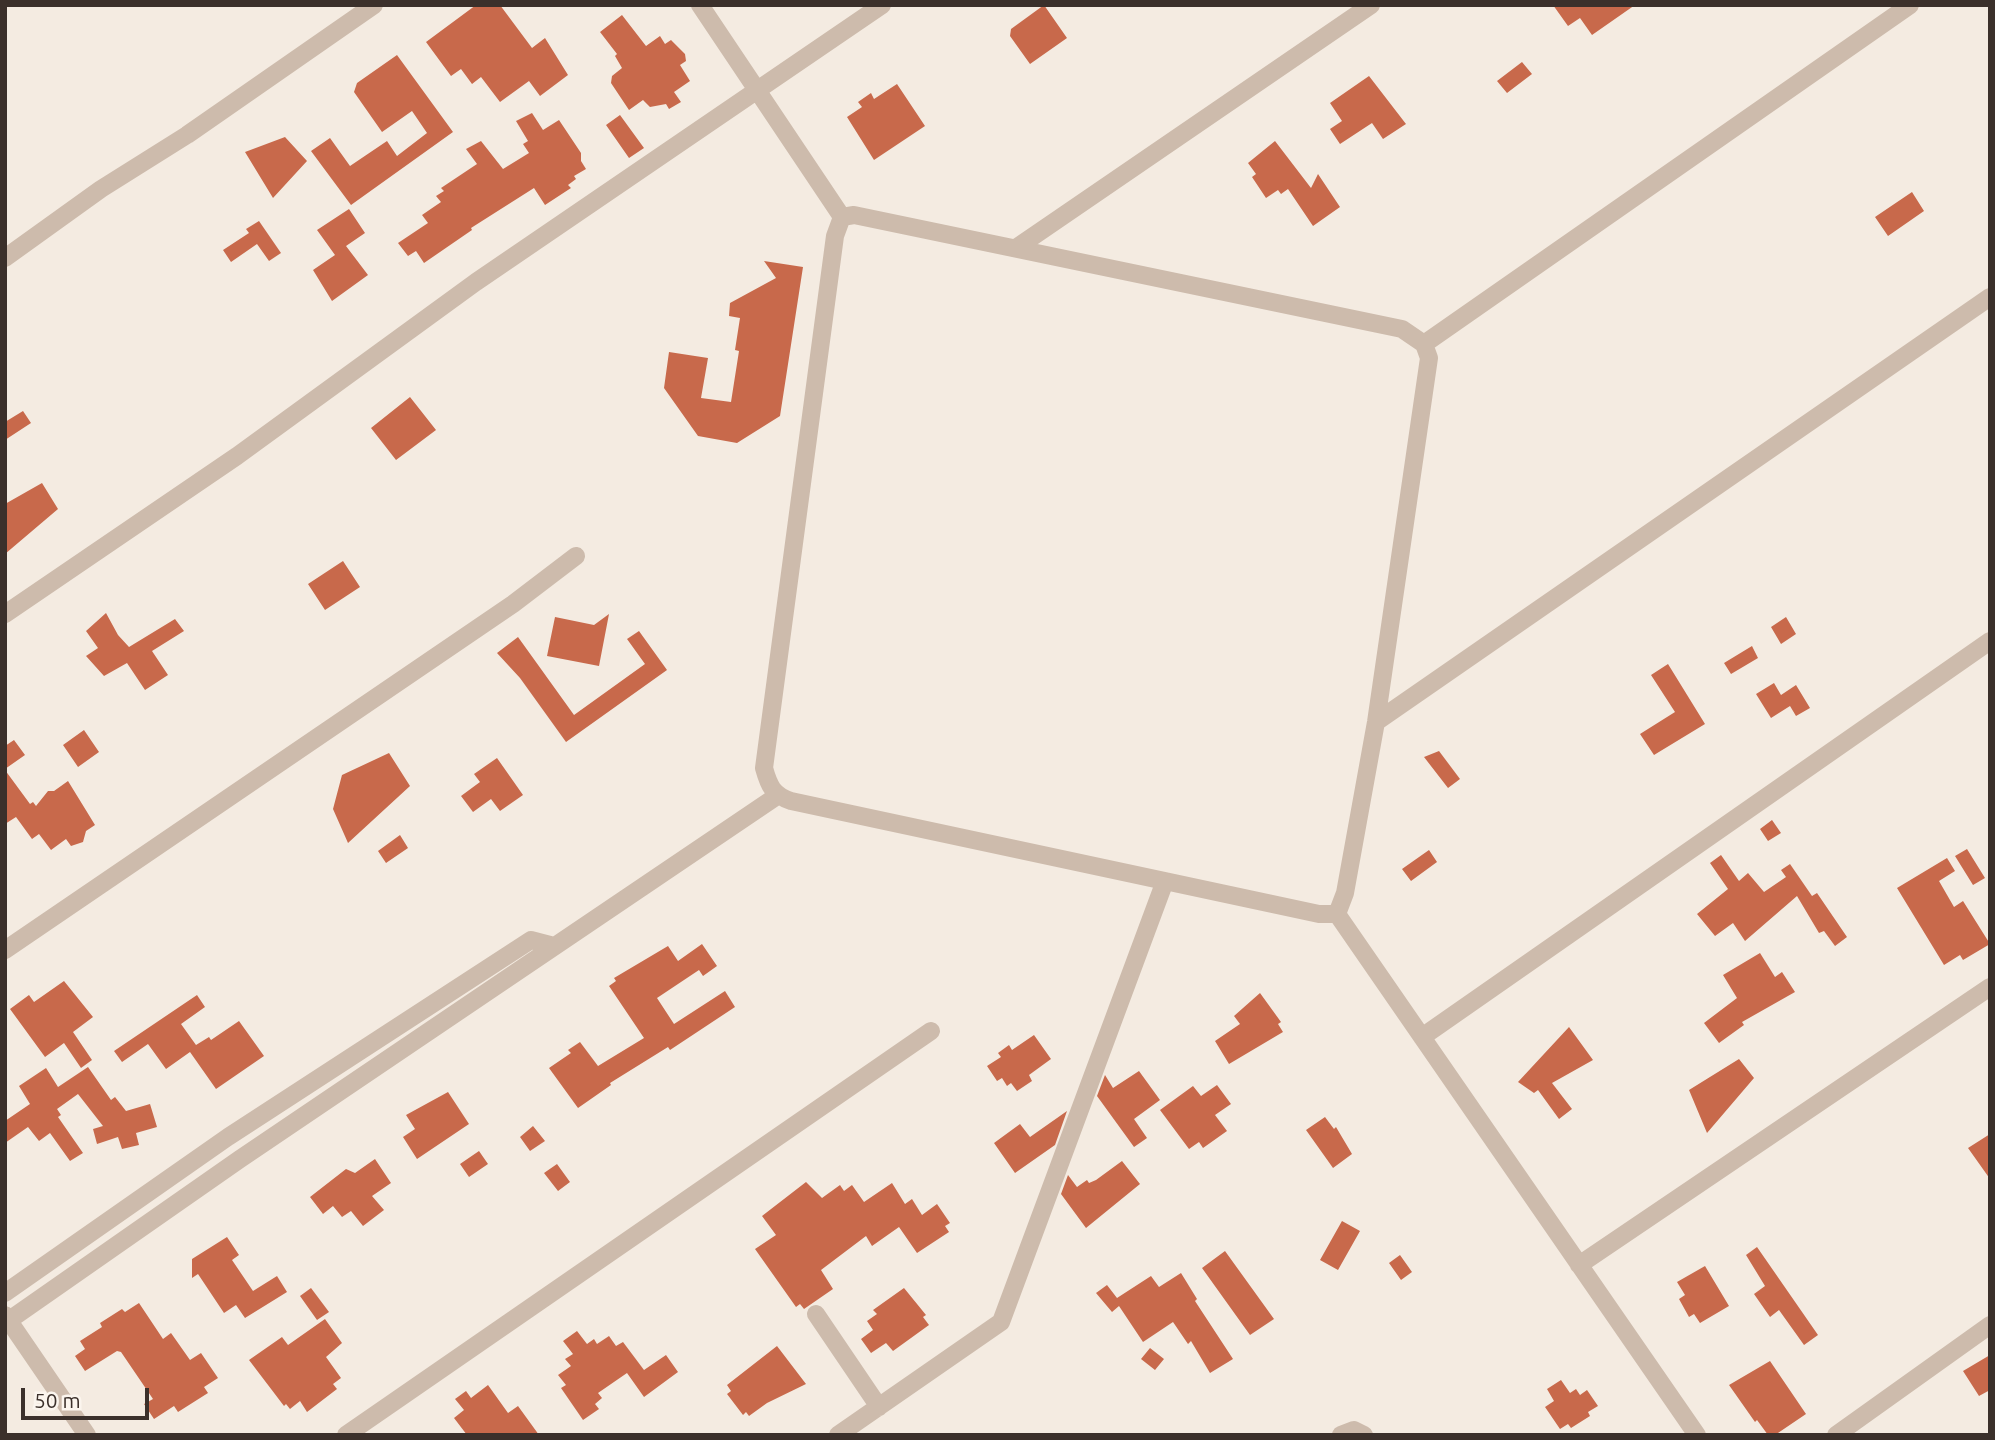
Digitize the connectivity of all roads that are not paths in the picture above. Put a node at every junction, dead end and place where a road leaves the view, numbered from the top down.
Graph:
1 (374, 5) edge
2 (700, 5) edge
3 (882, 5) edge
4 (1371, 5) edge
5 (1910, 5) edge
6 (758, 90) junction
7 (842, 217) junction
8 (1016, 248) junction
9 (5, 258) edge
10 (1990, 297) edge
11 (1424, 344) junction
12 (576, 556) dead end
13 (5, 614) edge
14 (1990, 641) edge
15 (1376, 722) junction
16 (777, 796) junction
17 (1164, 881) junction
18 (1337, 914) junction
19 (554, 946) junction
20 (5, 950) edge
21 (1990, 987) edge
22 (931, 1031) dead end
23 (1422, 1037) junction
24 (228, 1137) junction
25 (240, 1159) junction
26 (1579, 1265) junction
27 (5, 1293) edge
28 (816, 1314) dead end
29 (6, 1320) edge
30 (1990, 1325) edge
31 (879, 1407) junction
32 (87, 1435) edge
33 (346, 1435) edge
34 (838, 1435) edge
35 (1341, 1435) edge
36 (1363, 1435) edge
37 (1697, 1435) edge
38 (1836, 1435) edge

1 - 9 street
2 - 6 street
3 - 6 street
4 - 8 street
5 - 11 street
6 - 7 street
6 - 13 street
7 - 8 street
7 - 16 street
8 - 11 street
10 - 15 street
11 - 15 street
12 - 20 street
14 - 23 street
15 - 18 street
16 - 17 street
16 - 19 street
17 - 18 street
17 - 31 street
18 - 23 street
19 - 24 street
19 - 25 street
21 - 26 street
22 - 33 street
23 - 26 street
24 - 25 street
24 - 27 street
25 - 29 street
26 - 37 street
28 - 31 street
29 - 32 street
30 - 38 street
31 - 34 street
35 - 36 street

